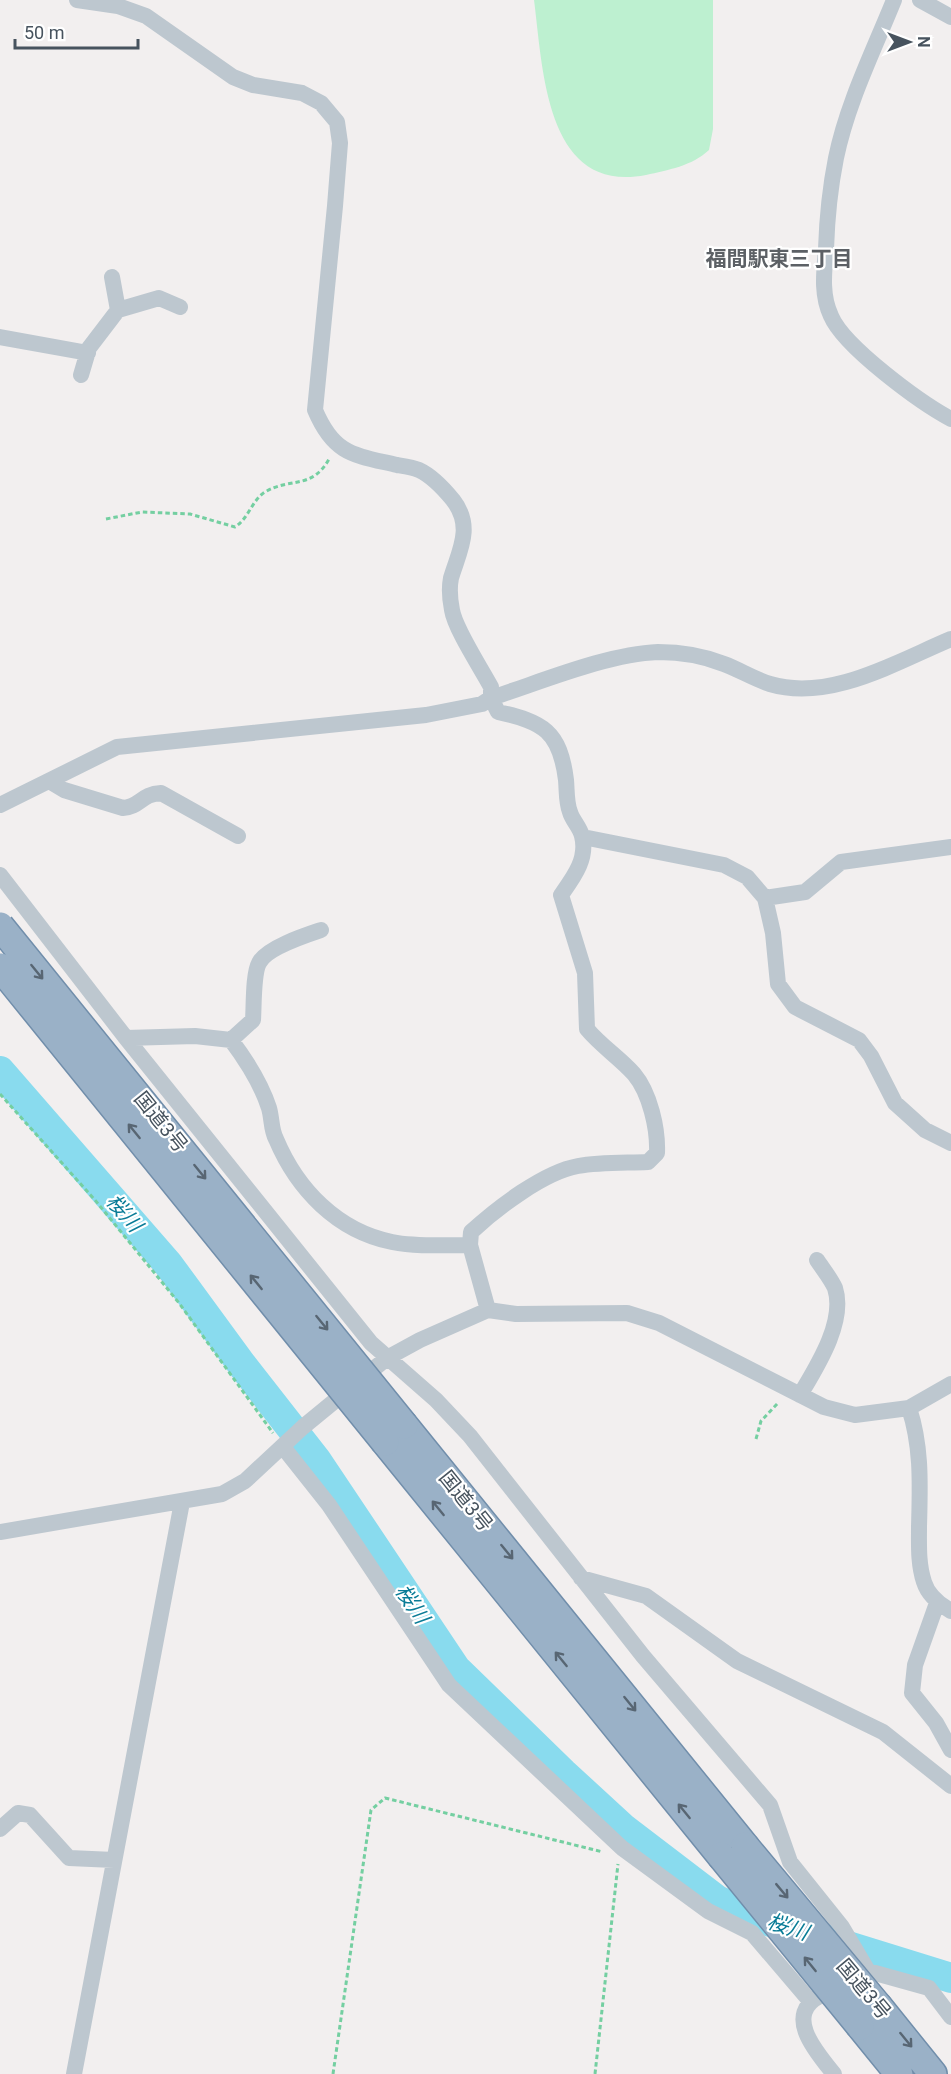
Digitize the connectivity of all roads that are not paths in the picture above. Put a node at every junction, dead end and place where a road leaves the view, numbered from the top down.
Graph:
1 (77, 0) edge
2 (894, 0) edge
3 (920, 0) edge
4 (951, 17) edge
5 (112, 277) dead end
6 (180, 307) dead end
7 (118, 310) junction
8 (0, 337) edge
9 (88, 353) junction
10 (81, 375) dead end
11 (951, 419) edge
12 (951, 639) edge
13 (491, 698) junction
14 (49, 781) junction
15 (0, 805) edge
16 (238, 836) dead end
17 (583, 837) junction
18 (951, 847) edge
19 (0, 875) edge
20 (765, 898) junction
21 (0, 926) edge
22 (321, 930) dead end
23 (0, 967) edge
24 (126, 1038) junction
25 (231, 1040) junction
26 (951, 1143) edge
27 (470, 1245) junction
28 (817, 1260) dead end
29 (488, 1310) junction
30 (387, 1358) junction
31 (951, 1384) edge
32 (798, 1394) junction
33 (909, 1408) junction
34 (394, 1434) junction
35 (286, 1444) junction
36 (182, 1502) junction
37 (0, 1532) edge
38 (581, 1578) junction
39 (944, 1607) edge
40 (951, 1750) edge
41 (951, 1786) edge
42 (0, 1829) edge
43 (114, 1860) junction
44 (868, 1971) junction
45 (810, 2001) junction
46 (870, 2016) junction
47 (951, 2017) edge
48 (74, 2074) edge
49 (834, 2074) edge
50 (899, 2074) edge
51 (933, 2074) edge

1 - 13 street
2 - 11 street
3 - 4 street
5 - 7 street
6 - 7 street
7 - 9 street
8 - 9 street
9 - 10 street
12 - 13 street
13 - 14 street
13 - 17 street
14 - 15 street
14 - 16 street
17 - 20 street
17 - 27 street
18 - 20 street
19 - 24 street
20 - 26 street
21 -> 34 highway, 国道3号, bridge
22 - 25 street
34 -> 23 highway, 国道3号, bridge
24 - 25 street
24 - 30 street
25 - 27 street
27 - 29 street
28 - 32 street
29 - 30 street
29 - 32 street
30 - 35 street
30 - 38 street
31 - 33 street
32 - 33 street
33 - 39 street
34 - 46 highway, 国道3号, bridge
35 - 36 street
35 - 45 street
36 - 37 street
36 - 43 street
38 - 41 street
38 - 44 street
39 - 40 street
42 - 43 street
43 - 48 street
44 - 45 street
44 - 47 street
45 - 49 street
46 - 50 highway, 国道3号
46 -> 51 highway, 国道3号

